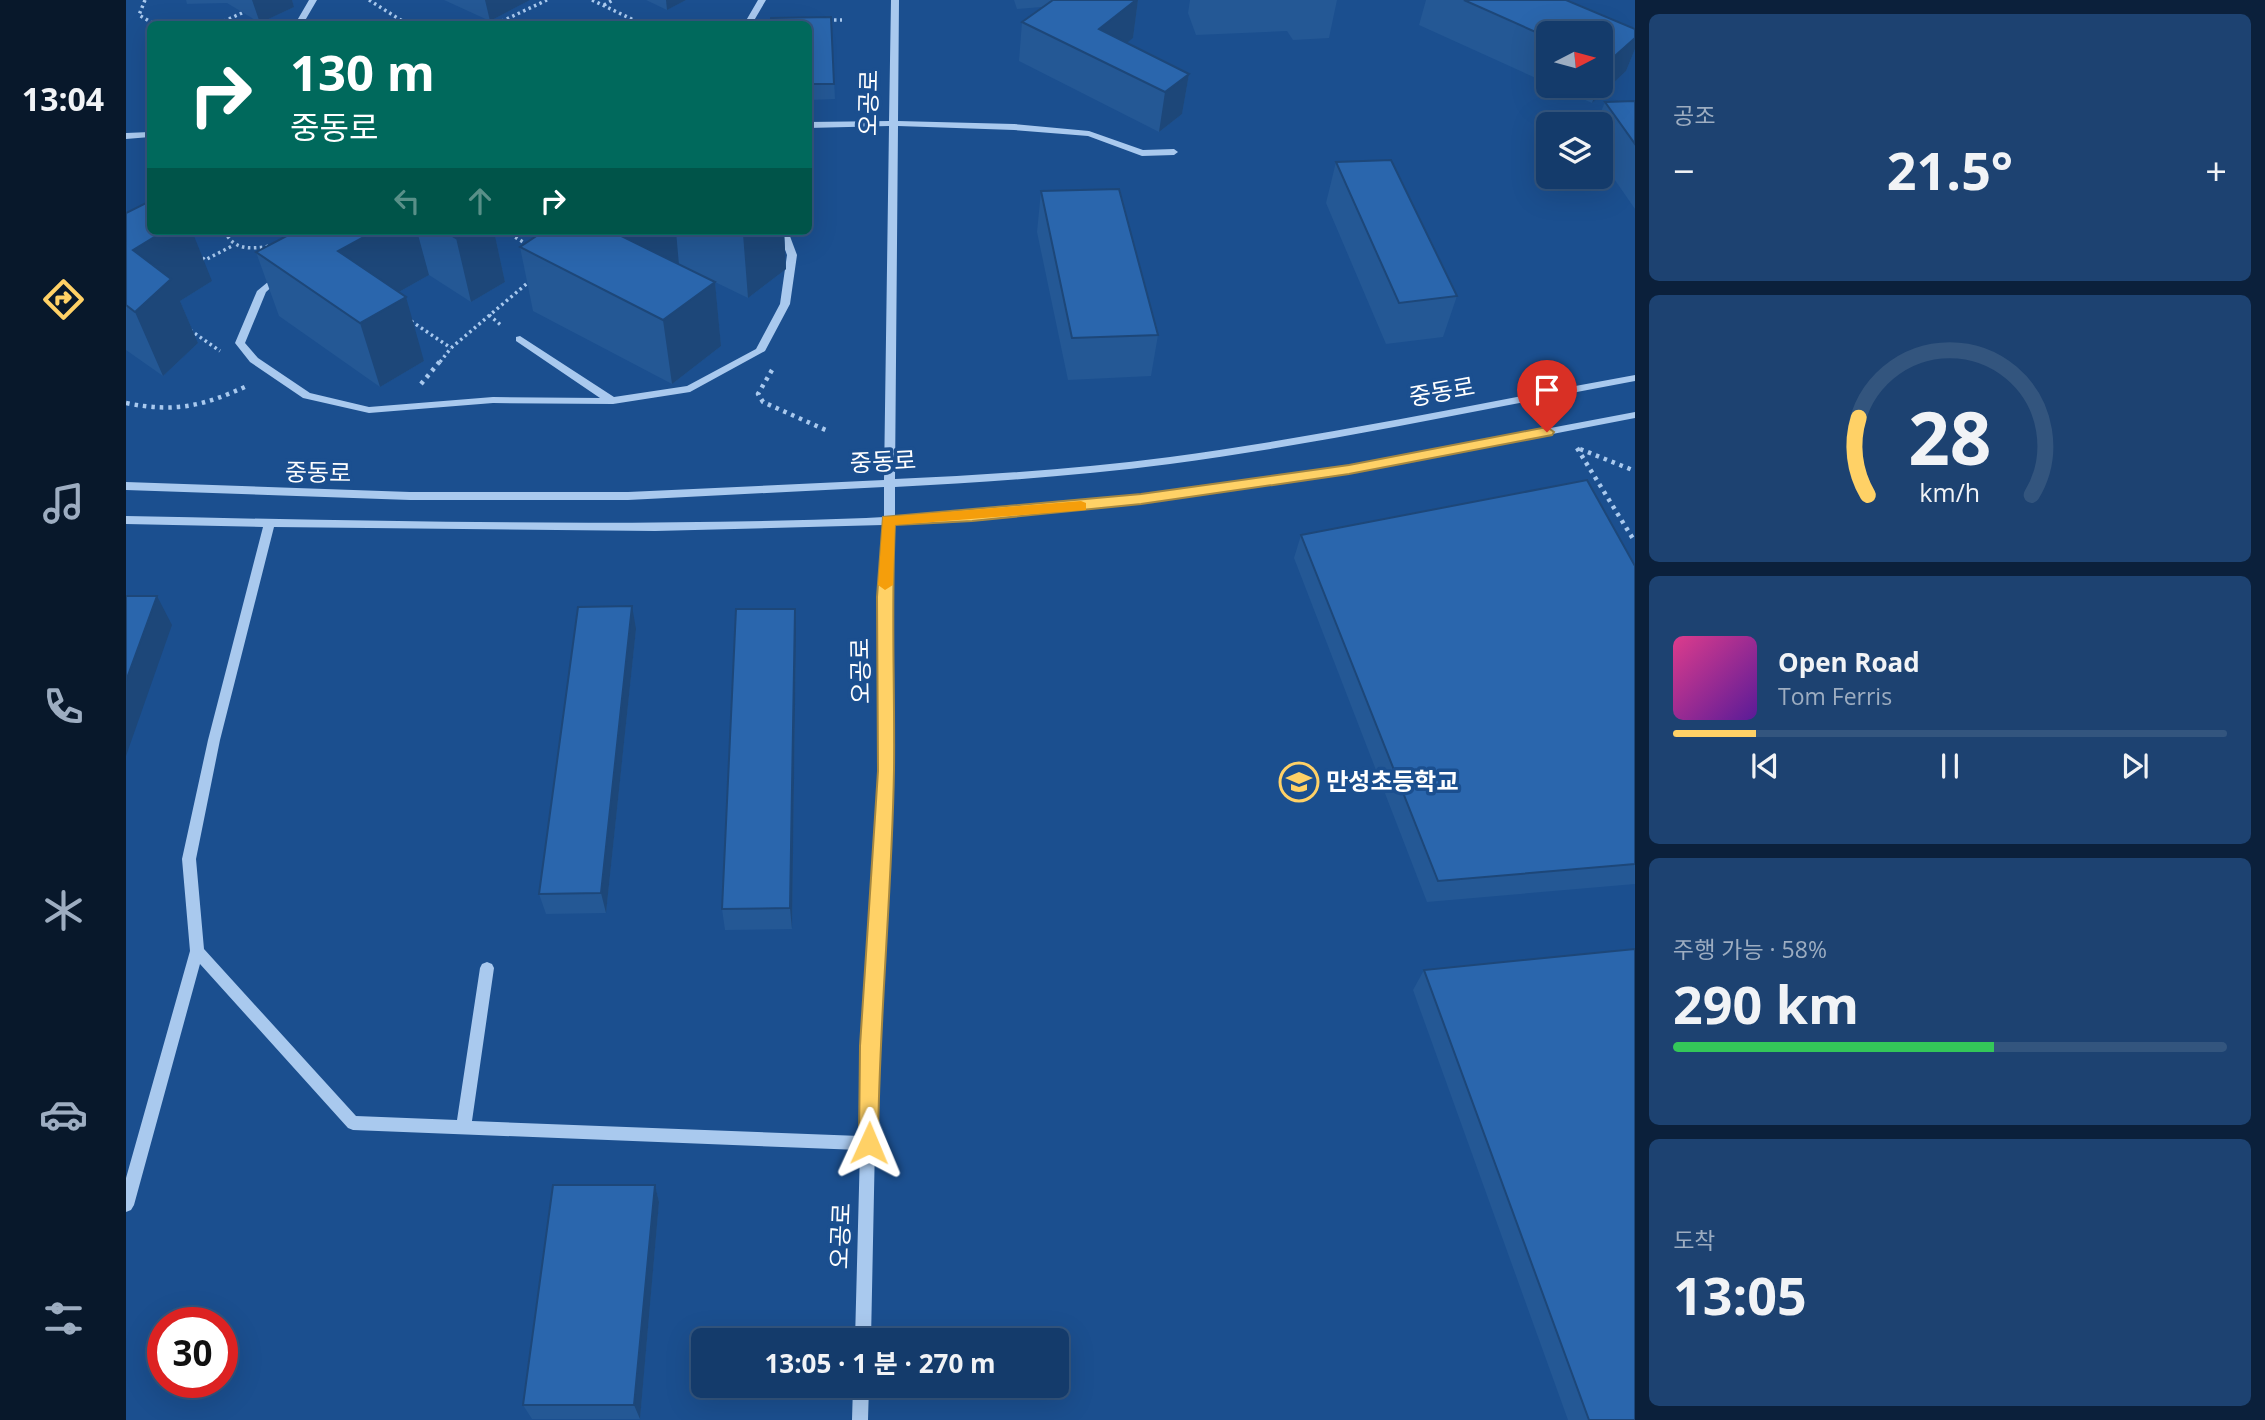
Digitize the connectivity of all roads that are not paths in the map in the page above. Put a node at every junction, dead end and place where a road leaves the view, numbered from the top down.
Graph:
1 (313, 0) edge
2 (762, 0) edge
3 (895, 0) edge
4 (301, 21) edge
5 (750, 21) edge
6 (894, 123) junction
7 (812, 125) edge
8 (147, 135) edge
9 (126, 136) edge
10 (1174, 152) dead end
11 (784, 235) edge
12 (291, 264) edge
13 (520, 339) dead end
14 (1635, 377) edge
15 (613, 401) junction
16 (1635, 415) edge
17 (888, 482) junction
18 (126, 486) edge
19 (126, 520) edge
20 (888, 520) junction
21 (270, 522) junction
22 (197, 951) junction
23 (487, 968) dead end
24 (463, 1128) junction
25 (869, 1143) junction
26 (126, 1205) edge
27 (863, 1328) edge
28 (861, 1398) edge
29 (860, 1420) edge

1 - 4 street
2 - 5 street
3 - 6 street, 오공로
6 - 7 lane
6 - 10 lane
6 - 17 street, 오공로
8 - 9 street
11 - 15 street
12 - 15 street
13 - 15 street
14 - 17 street, 중동로
16 - 20 street, 중동로
17 - 18 street, 중동로
17 - 20 street, 오공로
19 - 21 street, 중동로
20 - 21 street, 중동로
20 - 25 street, 오공로
21 - 22 street
22 - 24 street
22 - 26 street
23 - 24 street
24 - 25 street
25 - 27 street, 오공로
28 - 29 street

